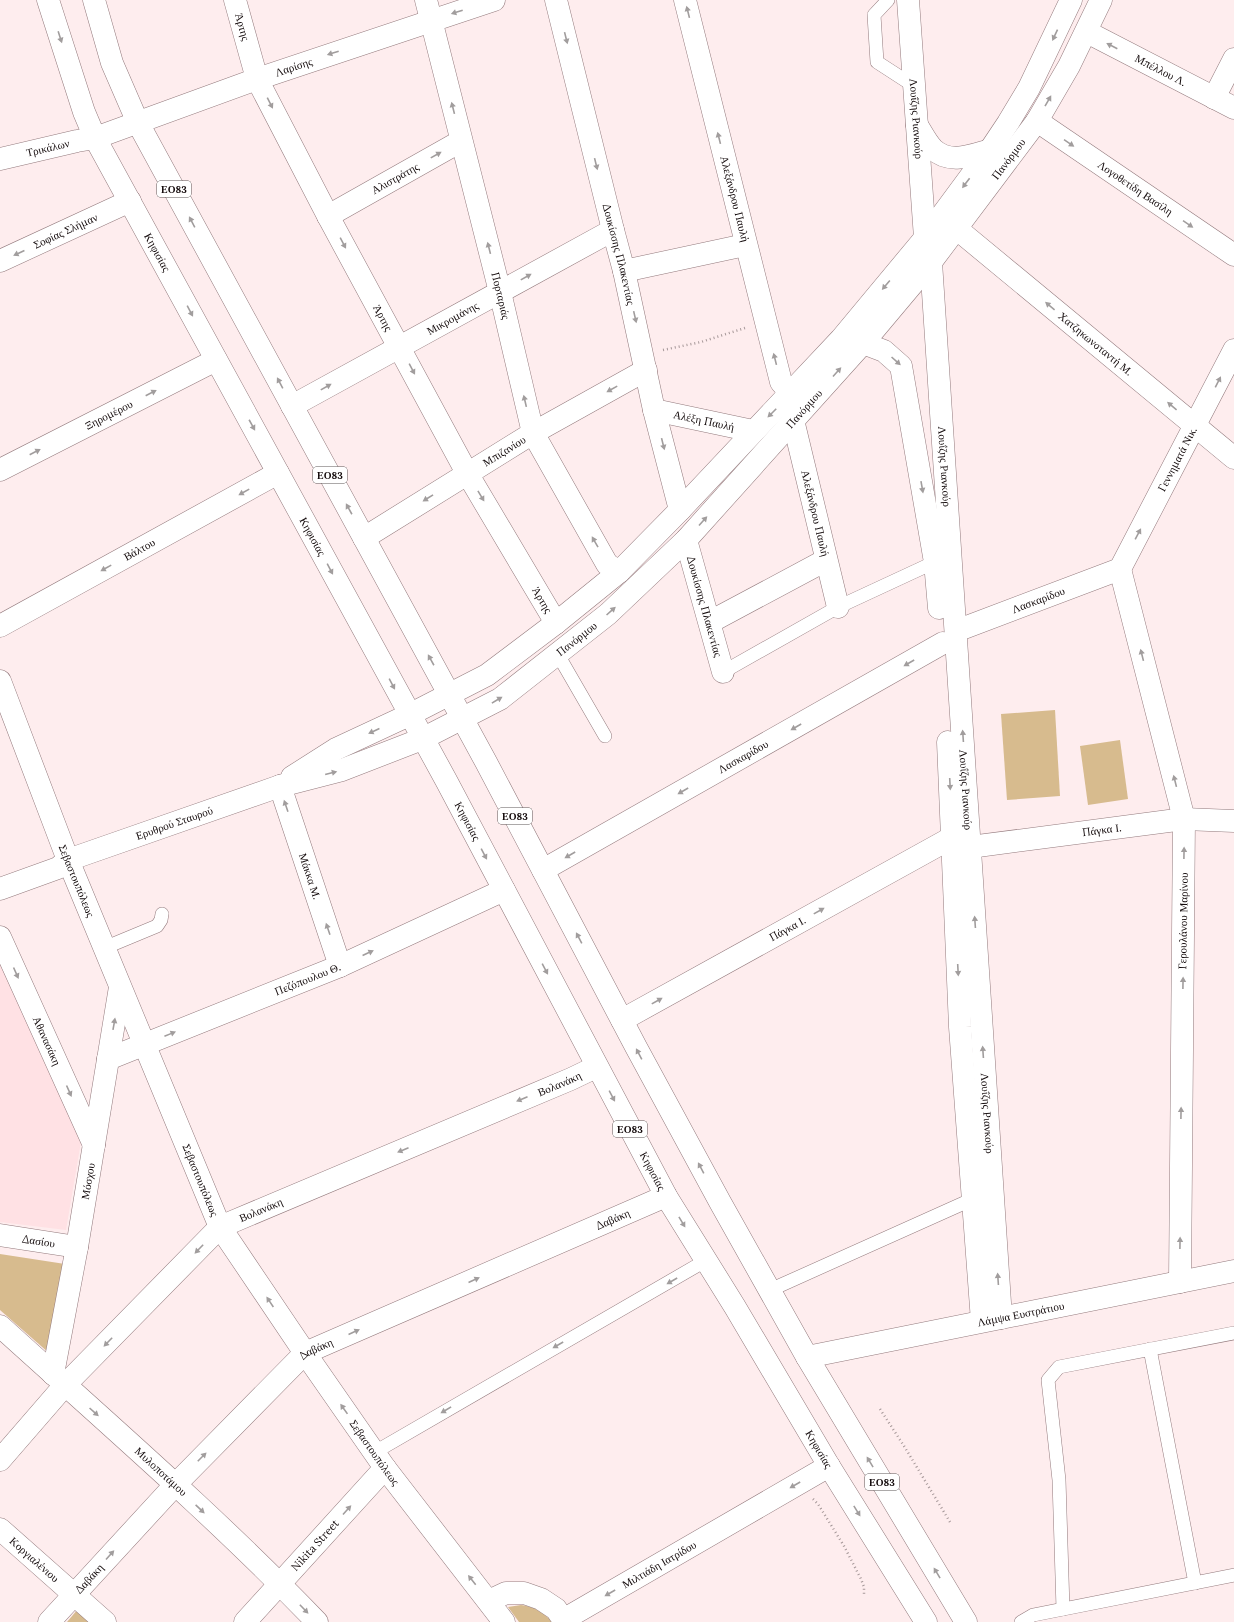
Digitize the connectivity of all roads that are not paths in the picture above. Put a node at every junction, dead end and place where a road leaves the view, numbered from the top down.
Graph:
1 (48, 0) edge
2 (94, 0) edge
3 (235, 0) edge
4 (426, 0) edge
5 (494, 0) edge
6 (556, 0) edge
7 (685, 0) edge
8 (888, 0) edge
9 (908, 0) edge
10 (1071, 0) edge
11 (1102, 0) edge
12 (432, 21) junction
13 (1087, 32) junction
14 (1234, 59) edge
15 (257, 79) junction
16 (914, 86) junction
17 (1214, 98) junction
18 (1234, 108) edge
19 (1037, 121) junction
20 (138, 123) junction
21 (917, 125) junction
22 (95, 138) junction
23 (461, 141) junction
24 (990, 150) junction
25 (0, 158) edge
26 (130, 200) junction
27 (328, 216) junction
28 (957, 229) junction
29 (613, 230) junction
30 (925, 238) junction
31 (745, 245) junction
32 (1234, 254) edge
33 (0, 261) edge
34 (931, 262) junction
35 (624, 271) junction
36 (500, 292) junction
37 (863, 343) junction
38 (400, 347) junction
39 (1234, 350) edge
40 (216, 360) junction
41 (645, 362) junction
42 (791, 393) junction
43 (292, 406) junction
44 (654, 410) junction
45 (793, 420) junction
46 (1195, 425) junction
47 (753, 431) junction
48 (533, 433) junction
49 (1234, 458) edge
50 (0, 470) edge
51 (278, 473) junction
52 (468, 473) junction
53 (680, 510) junction
54 (364, 538) junction
55 (686, 540) junction
56 (826, 560) junction
57 (935, 562) junction
58 (1120, 569) junction
59 (619, 572) junction
60 (838, 608) junction
61 (710, 622) junction
62 (556, 623) junction
63 (0, 626) edge
64 (949, 637) junction
65 (558, 653) junction
66 (723, 672) joint
67 (0, 681) edge
68 (450, 695) junction
69 (409, 715) junction
70 (463, 718) junction
71 (605, 736) dead end
72 (422, 739) junction
73 (280, 786) junction
74 (1184, 819) junction
75 (1234, 820) edge
76 (961, 842) junction
77 (68, 860) junction
78 (543, 870) junction
79 (0, 878) edge
80 (0, 890) edge
81 (504, 890) junction
82 (162, 914) dead end
83 (0, 937) edge
84 (104, 948) junction
85 (340, 966) junction
86 (120, 987) junction
87 (622, 1020) junction
88 (144, 1045) junction
89 (108, 1059) junction
90 (596, 1067) junction
91 (94, 1145) junction
92 (666, 1196) junction
93 (973, 1199) junction
94 (220, 1228) junction
95 (0, 1235) edge
96 (77, 1247) junction
97 (705, 1261) junction
98 (1234, 1271) edge
99 (1180, 1282) junction
100 (770, 1290) junction
101 (992, 1320) junction
102 (0, 1326) edge
103 (1234, 1333) edge
104 (1150, 1350) junction
105 (305, 1353) junction
106 (807, 1357) junction
107 (60, 1380) junction
108 (0, 1460) edge
109 (380, 1460) junction
110 (829, 1466) junction
111 (175, 1485) junction
112 (0, 1529) edge
113 (1234, 1575) edge
114 (1195, 1583) junction
115 (280, 1584) junction
116 (74, 1595) junction
117 (489, 1601) junction
118 (1063, 1609) junction
119 (962, 1614) edge
120 (564, 1621) edge
121 (49, 1622) edge
122 (105, 1622) edge
123 (245, 1622) edge
124 (317, 1622) edge
125 (504, 1622) edge
126 (926, 1622) edge
127 (974, 1622) edge
128 (1021, 1622) edge

1 -> 22 street, Κηφισίας / ΕΟ83
2 - 20 street, ΕΟ83
3 - 15 street, Άρτης
4 - 12 street, Πορταριάς
5 -> 12 street, Λαρίσης
6 -> 29 street, Δουκίσσης Πλακεντίας
31 -> 7 street, Αλεξάνδρου Παυλή
8 - 16 lane
9 - 16 street, Λουΐζης Ριανκούρ
10 -> 24 street, Πανόρμου
11 - 13 street, Πανόρμου
12 -> 15 street, Λαρίσης
23 -> 12 street, Πορταριάς
17 -> 13 street, Μπέλλου Λ.
19 -> 13 street, Πανόρμου
14 - 17 street
15 - 20 street, Λαρίσης
15 -> 27 street, Άρτης
16 - 21 street, Λουΐζης Ριανκούρ
17 - 18 street, Μπέλλου Λ.
19 - 28 street, Πανόρμου
19 -> 32 street, Λογοθετίδη Βασίλη
20 - 22 street, Λαρίσης
43 -> 20 street, ΕΟ83
21 - 24 street
21 - 30 street, Λουΐζης Ριανκούρ
22 - 25 street, Τρικάλων
22 - 26 street, Κηφισίας / ΕΟ83
27 -> 23 street, Αλιστράτης
36 -> 23 street, Πορταριάς
24 -> 30 street, Πανόρμου
26 -> 33 street, Σοφίας Σλήμαν
26 -> 40 street, Κηφισίας / ΕΟ83
27 -> 38 street, Άρτης
28 - 34 street, Πανόρμου
46 -> 28 street, Χατζηκωνσταντή Μ.
29 - 35 street, Δουκίσσης Πλακεντίας
36 -> 29 street, Μικρομάνης
30 -> 42 street, Πανόρμου
31 - 35 street
42 -> 31 street, Αλεξάνδρου Παυλή
34 - 37 street, Πανόρμου
34 - 64 street, Λουΐζης Ριανκούρ
35 -> 41 street, Δουκίσσης Πλακεντίας
36 - 38 street, Μικρομάνης
48 -> 36 street, Πορταριάς
45 -> 37 street, Πανόρμου
37 -> 57 street, Λουΐζης Ριανκούρ
43 -> 38 street, Μικρομάνης
38 -> 52 street, Άρτης
46 -> 39 street, Γεννηματά Νικ.
50 -> 40 street, Ξηρομέρου
40 -> 51 street, Κηφισίας / ΕΟ83
41 - 44 street, Δουκίσσης Πλακεντίας
41 -> 48 street, Μπιζανίου
42 -> 47 street, Πανόρμου
54 -> 43 street, ΕΟ83
44 - 47 street, Αλέξη Παυλή
44 -> 53 street, Δουκίσσης Πλακεντίας
55 -> 45 street, Πανόρμου
45 - 56 street, Αλεξάνδρου Παυλή
46 - 49 street, Χατζηκωνσταντή Μ.
58 -> 46 street, Γεννηματά Νικ.
47 - 53 street, Πανόρμου
48 - 52 street, Μπιζανίου
59 -> 48 street, Πορταριάς
51 -> 63 street, Βάλτου
51 -> 69 street, Κηφισίας / ΕΟ83
52 -> 54 street, Μπιζανίου
52 -> 62 street, Άρτης
53 - 59 street, Πανόρμου
68 -> 54 street, ΕΟ83
55 - 61 street, Δουκίσσης Πλακεντίας
65 -> 55 street, Πανόρμου
56 - 60 street, Αλεξάνδρου Παυλή
56 - 61 street
57 - 60 lane
57 - 64 street, Λουΐζης Ριανκούρ
58 - 64 street, Λασκαρίδου
74 -> 58 street, Γερουλάνου Μαρίνου
59 - 62 street, Πανόρμου
60 - 66 lane
61 - 66 street, Δουκίσσης Πλακεντίας
62 - 68 street, Πανόρμου
64 - 76 street, Λουΐζης Ριανκούρ
64 -> 78 street, Λασκαρίδου
70 -> 65 street, Πανόρμου
65 - 71 lane
67 - 77 street, Σεβαστουπόλεως
68 - 69 street, Πανόρμου
68 - 70 street, ΕΟ83
69 - 72 street, Κηφισίας / ΕΟ83
69 -> 73 street, Ερυθρού Σταυρού
70 - 72 street, Πανόρμου
70 - 78 street, ΕΟ83
73 -> 72 street, Ερυθρού Σταυρού
72 -> 81 street, Κηφισίας / ΕΟ83
73 - 77 street, Ερυθρού Σταυρού
85 -> 73 street, Μάκκα Μ.
74 - 75 street, Πάγκα Ι.
74 - 76 street, Πάγκα Ι.
99 -> 74 street, Γερουλάνου Μαρίνου
87 -> 76 street, Πάγκα Ι.
76 -> 93 street, Λουΐζης Ριανκούρ
101 -> 76 street, Λουΐζης Ριανκούρ
77 - 79 street, Ερυθρού Σταυρού
77 - 80 street, Ερυθρού Σταυρού
77 - 84 street, Σεβαστουπόλεως
87 -> 78 street, ΕΟ83
85 -> 81 street, Πεζόπουλου Θ.
81 -> 90 street, Κηφισίας / ΕΟ83
82 - 84 lane
83 -> 91 street, Αθανασάκη
84 - 86 street, Σεβαστουπόλεως
88 -> 85 street, Πεζόπουλου Θ.
86 - 88 street, Σεβαστουπόλεως
89 -> 86 street, Μόσχου
100 -> 87 street, ΕΟ83
88 - 89 street, Πεζόπουλου Θ.
88 - 94 street, Σεβαστουπόλεως
89 - 91 street, Μόσχου
90 -> 92 street, Κηφισίας / ΕΟ83
90 -> 94 street, Βολανάκη
91 - 96 street, Μόσχου
92 -> 97 street, Κηφισίας / ΕΟ83
105 -> 92 street, Δαβάκη
93 - 100 lane
93 - 101 street, Λουΐζης Ριανκούρ
105 -> 94 street, Σεβαστουπόλεως
94 -> 107 street, Βολανάκη
95 - 96 street, Δασίου
96 - 107 street, Μόσχου
97 -> 109 lane
97 - 110 street, Κηφισίας / ΕΟ83
98 - 99 street, Λάμψα Ευστράτιου
99 - 101 street, Λάμψα Ευστράτιου
100 - 106 street, ΕΟ83
101 - 106 street, Λάμψα Ευστράτιου
102 - 107 street, Μυλοποτάμου
103 - 104 lane
104 - 114 lane
104 - 118 lane
109 -> 105 street, Σεβαστουπόλεως
111 -> 105 street, Δαβάκη
119 -> 106 street, ΕΟ83
107 - 108 street, Βολανάκη
107 -> 111 street, Μυλοποτάμου
115 -> 109 street, Nikita Street
117 -> 109 street, Σεβαστουπόλεως
110 -> 120 street, Μιλτιάδη Ιατρίδου
110 -> 126 street, Κηφισίας / ΕΟ83
111 -> 115 street, Μυλοποτάμου
116 -> 111 street, Δαβάκη
112 - 116 street, Κοργιαλένιου
113 - 114 lane
114 - 118 lane
115 - 123 street, Nikita Street
115 -> 124 street, Μυλοποτάμου
116 - 121 street, Δαβάκη
116 - 122 street, Κοργιαλένιου
117 - 120 street, Μιλτιάδη Ιατρίδου
117 - 125 street, Σεβαστουπόλεως
118 - 128 lane
119 - 127 street, ΕΟ83

